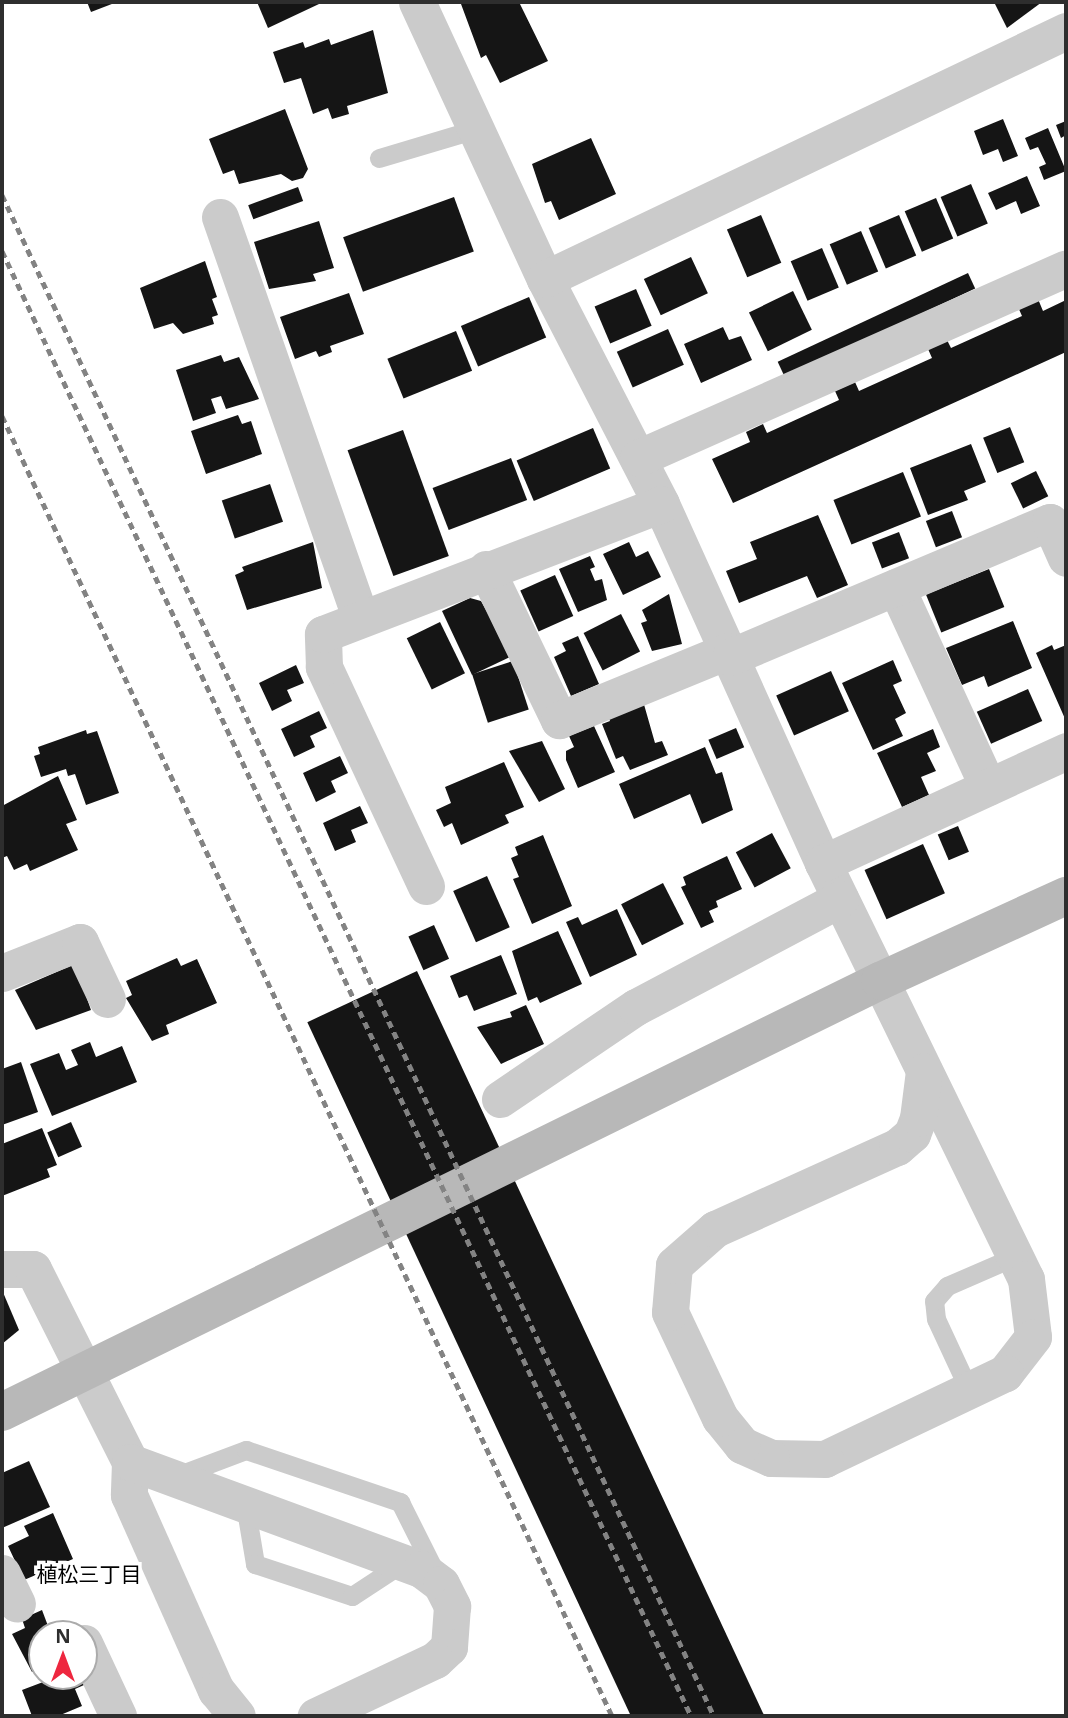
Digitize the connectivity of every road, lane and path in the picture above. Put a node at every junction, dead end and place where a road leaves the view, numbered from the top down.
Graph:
1 (417, 2) edge
2 (1066, 31) edge
3 (475, 129) junction
4 (379, 158) dead end
5 (220, 217) dead end
6 (1066, 268) edge
7 (545, 279) junction
8 (638, 458) junction
9 (661, 504) junction
10 (1066, 558) edge
11 (486, 569) junction
12 (896, 587) junction
13 (360, 617) junction
14 (728, 654) junction
15 (1066, 751) edge
16 (988, 788) junction
17 (823, 863) junction
18 (426, 886) dead end
19 (1066, 896) edge
20 (840, 899) junction
21 (2, 973) edge
22 (880, 981) junction
23 (107, 999) dead end
24 (924, 1071) junction
25 (500, 1099) dead end
26 (1016, 1256) junction
27 (2, 1269) edge
28 (83, 1374) junction
29 (969, 1390) junction
30 (2, 1412) edge
31 (130, 1462) junction
32 (174, 1478) junction
33 (245, 1504) junction
34 (404, 1562) junction
35 (441, 1584) junction
36 (98, 1673) edge
37 (118, 1716) edge
38 (237, 1716) edge
39 (316, 1716) edge

1 - 3 street
2 - 7 street
3 - 4 lane
3 - 7 street
5 - 13 street
6 - 8 street
7 - 8 street
8 - 9 street
9 - 11 street
9 - 14 street
10 - 12 street
11 - 13 street
11 - 14 street
12 - 14 street
12 - 16 street
13 - 18 street
14 - 17 street
15 - 16 street
16 - 17 street
17 - 20 street
19 - 22 street
20 - 22 street
20 - 25 street
21 - 23 street
22 - 24 street
22 - 28 street
24 - 26 street
24 - 29 street
26 - 29 street
26 - 29 lane
27 - 28 street
28 - 30 street
28 - 31 street
31 - 32 street
31 - 38 street
32 - 33 street
32 - 35 lane
33 - 34 street
33 - 34 lane
34 - 35 street
35 - 39 street
36 - 37 street

